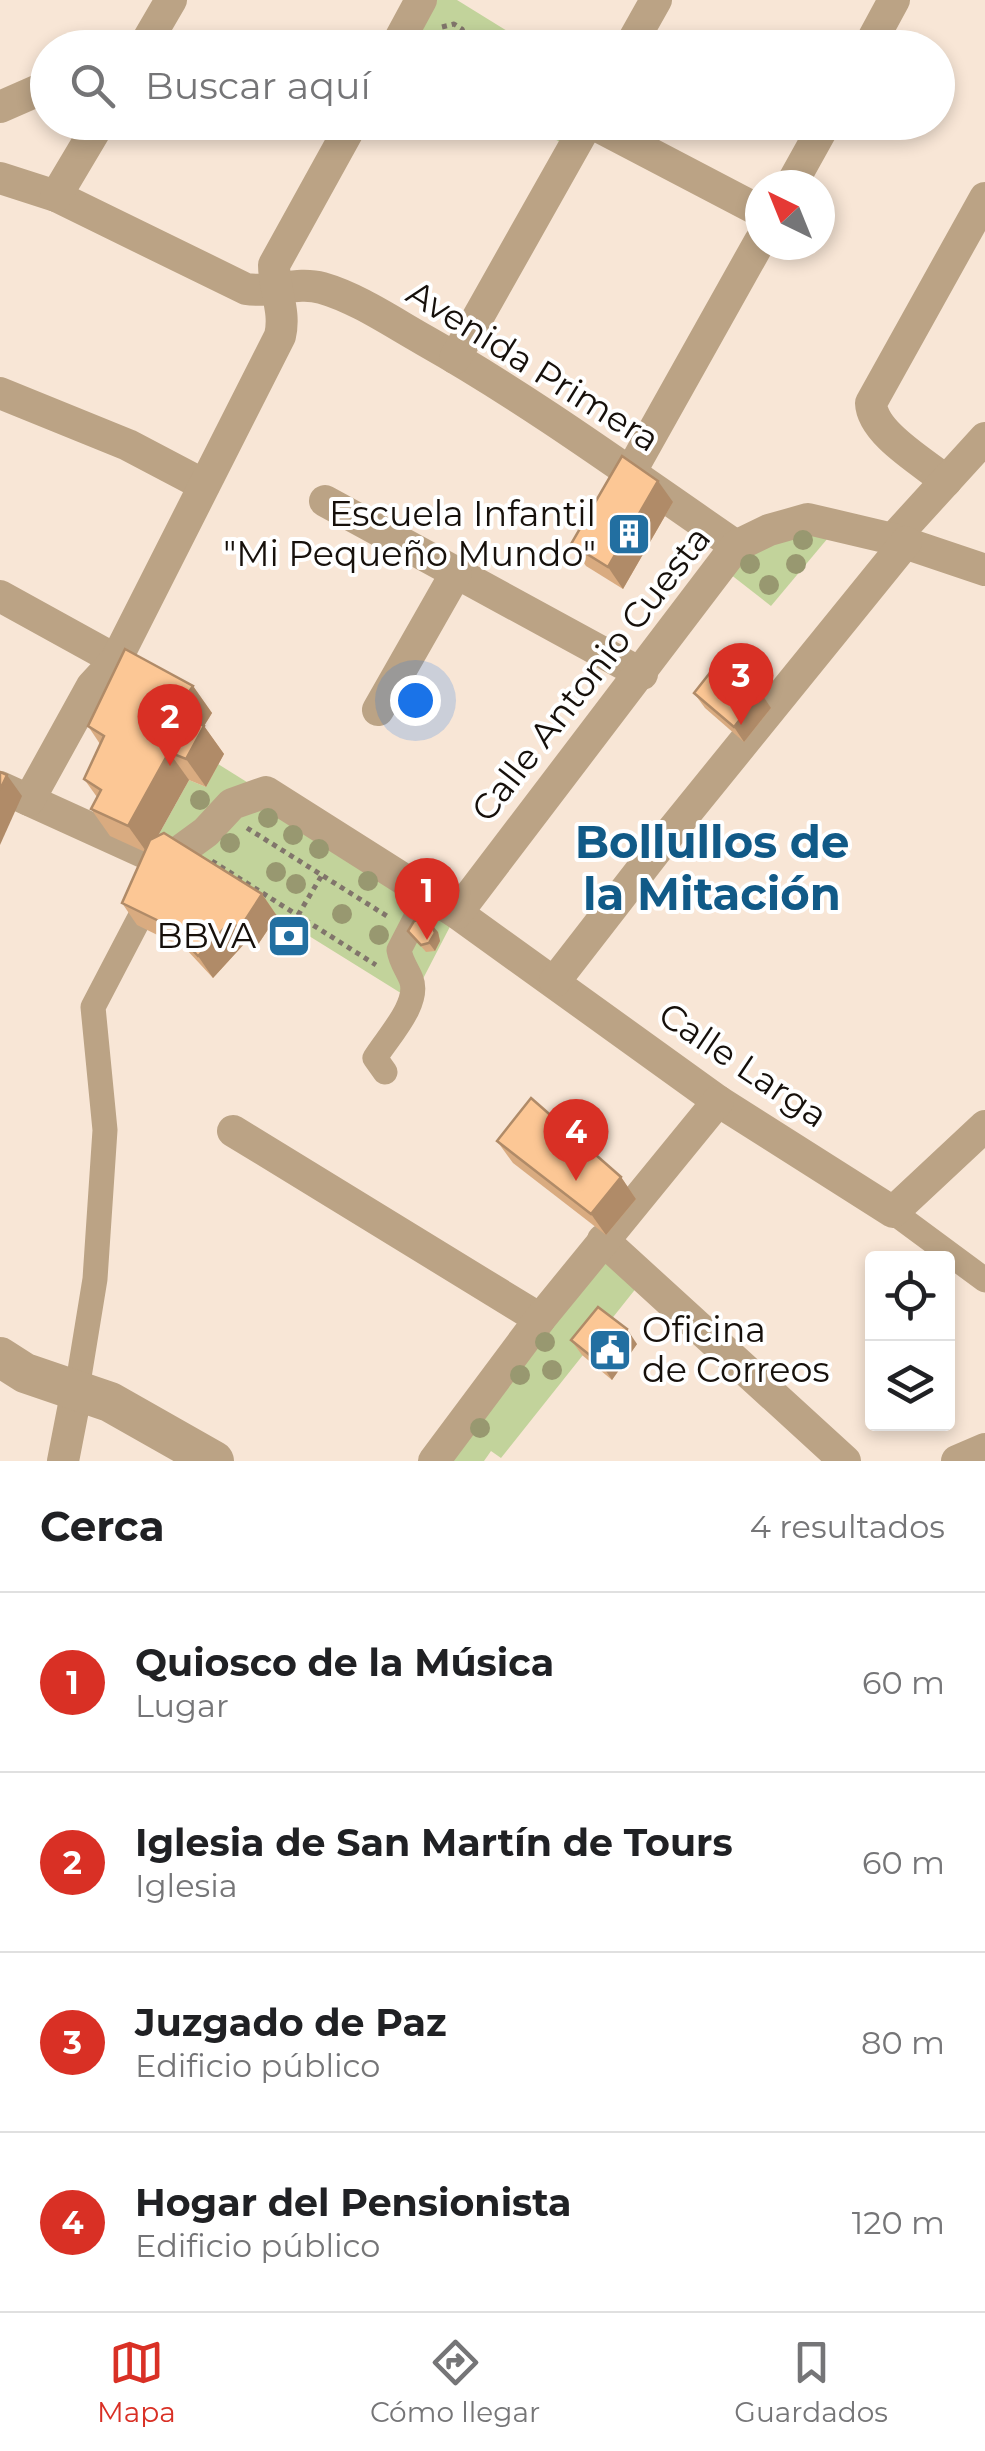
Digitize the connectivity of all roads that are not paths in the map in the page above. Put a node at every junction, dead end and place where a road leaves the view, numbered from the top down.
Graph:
1 (171, 0) edge
2 (422, 0) edge
3 (656, 0) edge
4 (894, 0) edge
5 (151, 30) edge
6 (405, 30) edge
7 (639, 30) edge
8 (878, 30) edge
9 (30, 94) edge
10 (0, 107) edge
11 (89, 140) edge
12 (342, 140) edge
13 (579, 140) edge
14 (624, 140) edge
15 (816, 140) edge
16 (799, 170) edge
17 (0, 178) edge
18 (56, 196) junction
19 (985, 198) edge
20 (745, 203) edge
21 (749, 260) edge
22 (276, 290) junction
23 (456, 358) junction
24 (0, 392) edge
25 (985, 438) edge
26 (630, 473) junction
27 (946, 481) junction
28 (204, 485) junction
29 (325, 501) dead end
30 (900, 540) junction
31 (736, 546) junction
32 (985, 570) edge
33 (456, 573) junction
34 (0, 596) edge
35 (116, 660) junction
36 (642, 674) junction
37 (378, 710) dead end
38 (15, 793) edge
39 (177, 854) junction
40 (428, 894) junction
41 (457, 913) junction
42 (555, 981) junction
43 (385, 1072) dead end
44 (718, 1101) junction
45 (985, 1126) edge
46 (232, 1131) dead end
47 (893, 1212) junction
48 (602, 1240) junction
49 (985, 1280) edge
50 (540, 1319) junction
51 (0, 1358) edge
52 (77, 1389) junction
53 (985, 1449) edge
54 (63, 1461) edge
55 (214, 1461) edge
56 (434, 1461) edge
57 (845, 1461) edge
58 (957, 1461) edge

1 - 5 street
2 - 6 street
3 - 7 street
4 - 8 street
9 - 10 street
11 - 18 street
12 - 22 street
13 - 23 street
14 - 20 street
15 - 16 street
17 - 18 street, Avenida Primera
18 - 22 street, Avenida Primera
19 - 27 street
21 - 26 street
22 - 23 street, Avenida Primera
22 - 28 street
23 - 26 street, Avenida Primera
24 - 28 street
25 - 27 street
26 - 31 street, Avenida Primera
27 - 30 street
28 - 35 street
29 - 33 street
30 - 31 street, Calle Antonio Cuesta
30 - 32 street, Calle Antonio Cuesta
30 - 42 street
31 - 36 street, Calle Antonio Cuesta
33 - 36 street
33 - 37 street
34 - 35 street
35 - 38 street
36 - 41 street, Calle Antonio Cuesta
38 - 39 street
39 - 40 street, Calle Larga
39 - 52 street
40 - 41 street, Calle Larga
40 - 43 street
41 - 42 street, Calle Larga
42 - 44 street, Calle Larga
44 - 47 street, Calle Larga
44 - 48 street
45 - 47 street
46 - 50 street
47 - 49 street, Calle Larga
48 - 50 street
48 - 57 street
50 - 56 street
51 - 52 street
52 - 54 street
52 - 55 street
53 - 58 street

